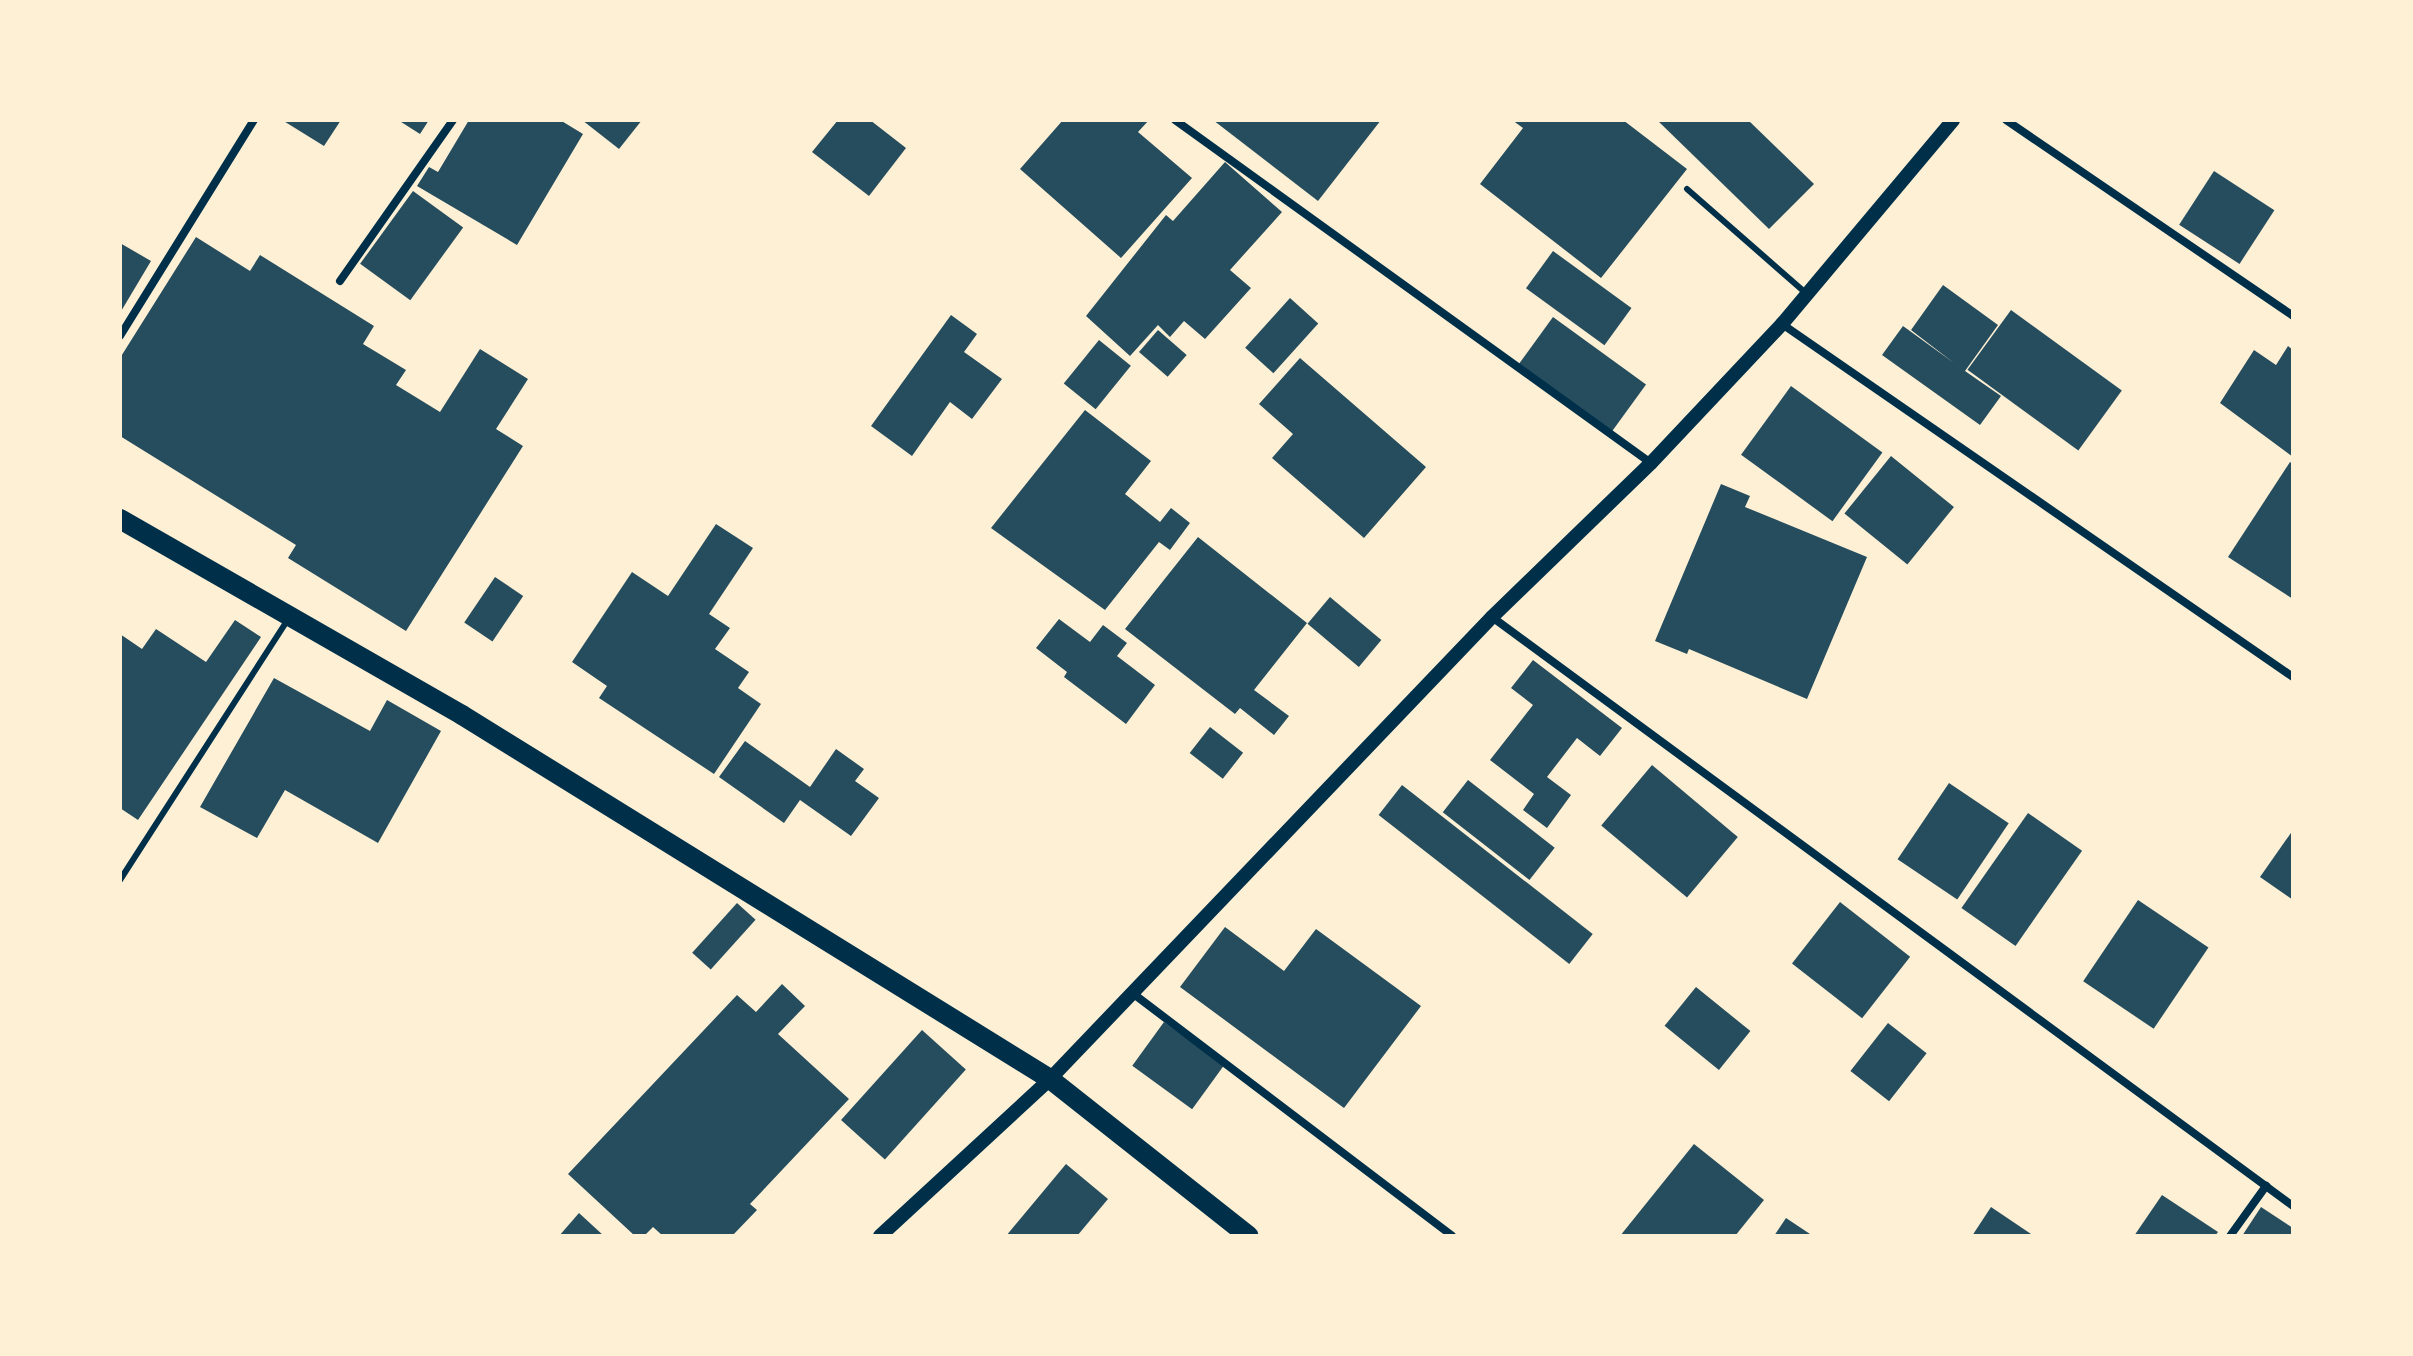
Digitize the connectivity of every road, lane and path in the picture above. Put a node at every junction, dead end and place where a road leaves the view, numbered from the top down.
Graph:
1 (254, 120) edge
2 (453, 120) edge
3 (1175, 120) edge
4 (1953, 120) edge
5 (2006, 120) edge
6 (1687, 189) dead end
7 (340, 281) dead end
8 (1807, 294) junction
9 (2293, 316) edge
10 (1782, 324) junction
11 (120, 336) edge
12 (1651, 463) junction
13 (120, 519) edge
14 (290, 617) junction
15 (1492, 617) junction
16 (2293, 677) edge
17 (120, 880) edge
18 (1131, 991) junction
19 (1050, 1079) junction
20 (2266, 1186) junction
21 (2293, 1206) edge
22 (880, 1236) edge
23 (1249, 1236) edge
24 (1452, 1236) edge
25 (2230, 1236) edge

1 - 11 street
2 - 7 street
3 - 12 street
4 - 8 street
5 - 9 street
6 - 8 lane
8 - 10 street
10 - 12 street
10 - 16 street
12 - 15 street
13 - 14 main road
14 - 17 lane
14 - 19 main road
15 - 18 street
15 - 20 street
18 - 19 street
18 - 24 street
19 - 22 street
19 - 23 main road
20 - 21 street
20 - 25 street

